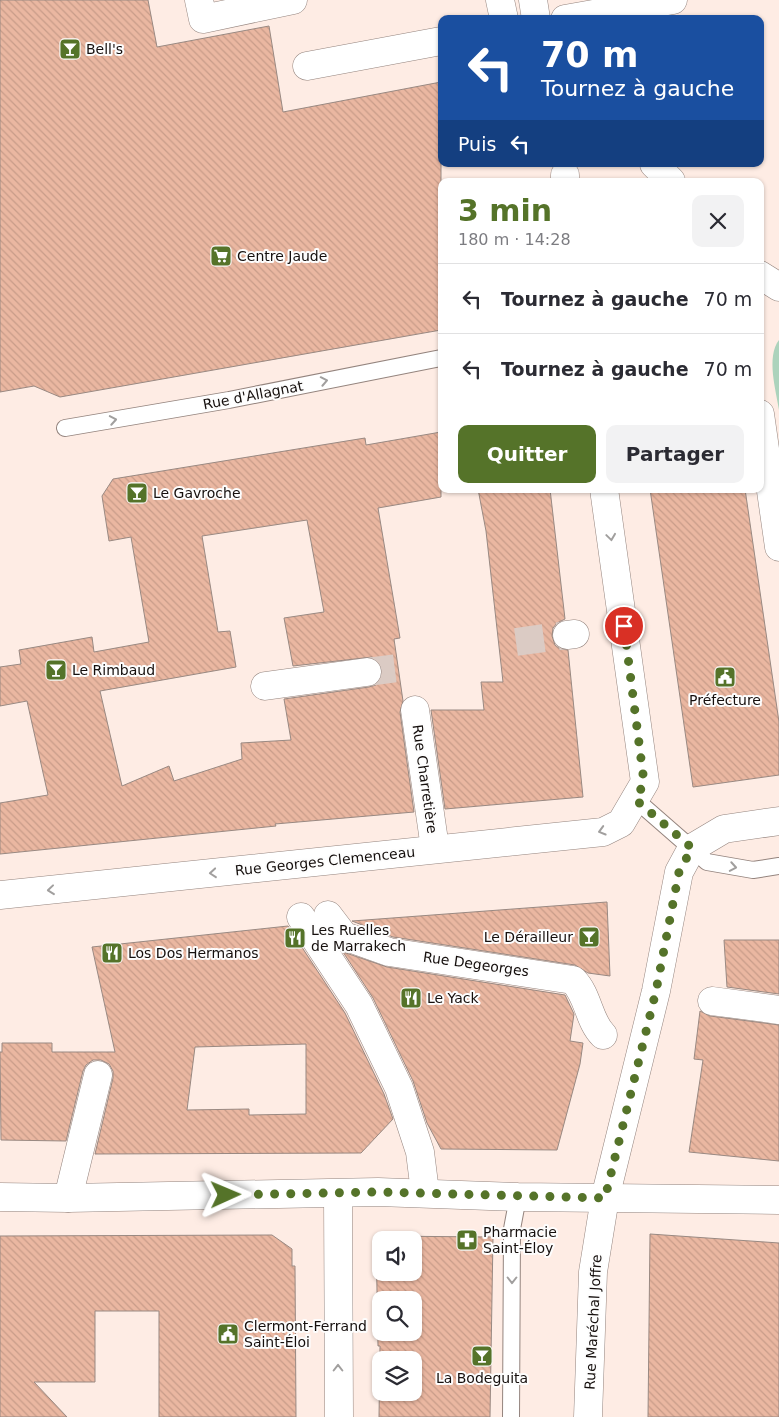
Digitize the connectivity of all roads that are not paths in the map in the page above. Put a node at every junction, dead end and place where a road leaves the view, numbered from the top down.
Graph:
1 (199, 0) edge
2 (293, 0) edge
3 (500, 0) edge
4 (532, 0) edge
5 (673, 0) edge
6 (503, 15) edge
7 (535, 15) edge
8 (603, 15) edge
9 (438, 42) edge
10 (307, 66) dead end
11 (657, 167) edge
12 (668, 178) edge
13 (764, 278) edge
14 (779, 287) edge
15 (438, 359) edge
16 (65, 428) dead end
17 (764, 442) edge
18 (605, 493) edge
19 (779, 547) edge
20 (367, 672) tunnel mouth
21 (265, 686) dead end
22 (415, 710) dead end
23 (636, 800) junction
24 (779, 821) edge
25 (435, 848) junction
26 (692, 848) junction
27 (779, 866) edge
28 (0, 895) edge
29 (328, 915) dead end
30 (301, 917) dead end
31 (712, 1001) dead end
32 (779, 1010) edge
33 (603, 1035) dead end
34 (98, 1075) dead end
35 (425, 1192) junction
36 (338, 1194) junction
37 (0, 1197) edge
38 (518, 1197) junction
39 (68, 1198) junction
40 (605, 1198) junction
41 (779, 1200) edge
42 (339, 1417) edge
43 (511, 1417) edge
44 (588, 1417) edge

1 - 2 street
3 - 6 street
4 - 7 street
5 - 8 street
9 - 10 street
11 - 12 street
13 - 14 street
16 -> 15 lane, Rue d'Allagnat
17 - 19 street
18 -> 23 street, Rue Georges Clemenceau
20 - 21 street
22 - 25 street, Rue Charretière
23 -> 25 street, Rue Georges Clemenceau
23 - 26 lane
24 - 26 street
25 -> 28 street, Rue Georges Clemenceau
26 -> 27 lane
26 - 40 street, Rue Maréchal Joffre
29 - 33 street, Rue Degeorges
30 - 35 street
31 - 32 street
34 - 39 street
35 - 36 street
35 - 38 street
36 - 39 street
42 -> 36 street
37 - 39 street
38 - 40 street
38 -> 43 lane
40 - 41 street
40 - 44 street, Rue Maréchal Joffre

